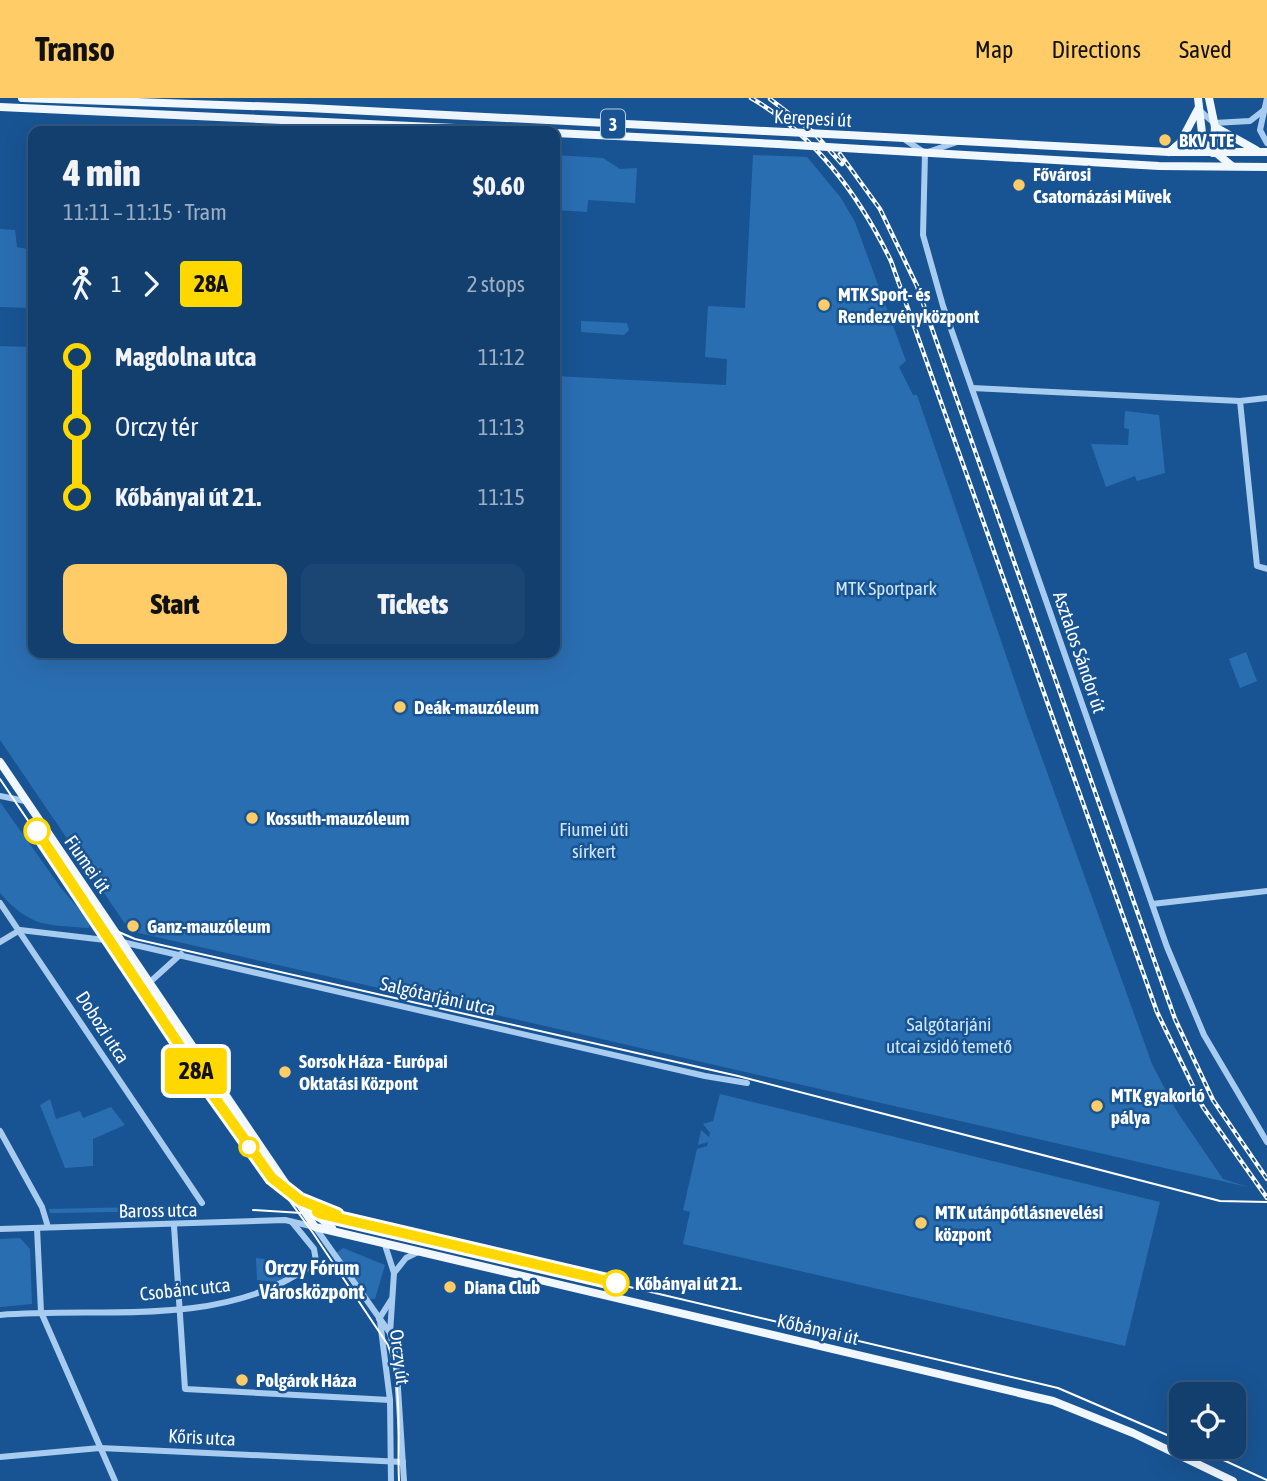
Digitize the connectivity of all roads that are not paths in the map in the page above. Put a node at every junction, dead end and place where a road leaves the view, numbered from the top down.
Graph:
1 (22, 98) edge
2 (1198, 98) edge
3 (1209, 98) edge
4 (1267, 98) edge
5 (0, 107) edge
6 (1198, 109) junction
7 (1264, 110) junction
8 (1214, 125) junction
9 (412, 126) edge
10 (560, 133) edge
11 (903, 139) junction
12 (959, 142) junction
13 (1267, 143) edge
14 (1170, 152) junction
15 (1265, 152) edge
16 (925, 153) junction
17 (1213, 153) junction
18 (1183, 166) junction
19 (1267, 167) edge
20 (1234, 168) junction
21 (972, 388) junction
22 (1267, 398) edge
23 (1240, 401) junction
24 (1267, 569) edge
25 (0, 762) edge
26 (0, 796) edge
27 (25, 801) junction
28 (1267, 891) edge
29 (0, 903) edge
30 (1152, 904) junction
31 (20, 930) junction
32 (0, 942) edge
33 (122, 942) junction
34 (180, 954) junction
35 (150, 982) junction
36 (747, 1083) dead end
37 (0, 1130) edge
38 (1267, 1142) edge
39 (293, 1192) junction
40 (202, 1203) dead end
41 (291, 1221) junction
42 (174, 1226) junction
43 (48, 1227) junction
44 (315, 1227) junction
45 (37, 1228) junction
46 (0, 1229) edge
47 (337, 1232) junction
48 (384, 1242) junction
49 (421, 1251) junction
50 (394, 1273) junction
51 (391, 1298) junction
52 (179, 1309) junction
53 (41, 1312) junction
54 (391, 1312) junction
55 (0, 1315) edge
56 (379, 1319) junction
57 (390, 1333) junction
58 (390, 1400) junction
59 (100, 1448) junction
60 (0, 1457) edge
61 (390, 1462) junction
62 (402, 1462) junction
63 (115, 1481) edge
64 (391, 1481) edge
65 (404, 1481) edge
66 (1233, 1481) edge

1 - 11 main road, Kerepesi út / 3, bridge
2 - 6 main road
3 - 8 main road
4 - 7 street
5 - 9 main road
6 - 8 street
6 - 14 main road
6 - 17 main road
7 - 8 street
7 - 13 street
8 - 15 main road
8 - 17 main road
10 - 16 main road, Kerepesi út / 3, bridge
11 - 12 main road, Kerepesi út / 3
11 - 16 street
12 - 14 main road, Kerepesi út / 3
12 - 16 street
14 - 17 main road, Kerepesi út / 3
15 - 17 main road, Kerepesi út / 3
16 - 18 main road, Kerepesi út / 3
16 - 21 street, Asztalos Sándor út
17 - 18 main road
17 - 20 main road
18 - 20 main road, Kerepesi út / 3
19 - 20 main road, Kerepesi út / 3
21 - 23 street
21 - 30 street, Asztalos Sándor út
22 - 23 street
23 - 24 street
25 - 27 main road, Fiumei út
26 - 27 street
27 - 33 main road, Fiumei út
28 - 30 street
29 - 31 street, Dobozi utca
30 - 38 street, Asztalos Sándor út
31 - 32 street
31 - 33 street, Salgótarjáni utca
31 - 40 street, Dobozi utca
33 - 34 street, Salgótarjáni utca
33 - 35 main road, Fiumei út
34 - 35 street
34 - 36 street, Salgótarjáni utca
35 - 39 main road, Fiumei út
37 - 43 street
39 - 44 main road, Fiumei út
39 - 47 main road
41 - 42 street, Baross utca
41 - 44 street, Baross utca
41 - 52 street, Csobánc utca
42 - 43 street, Baross utca
42 - 52 street
43 - 45 street, Baross utca
44 - 47 main road, Kőbányai út
44 - 56 street
45 - 46 street, Baross utca
45 - 53 street
47 - 48 main road, Kőbányai út
48 - 49 main road, Kőbányai út
48 - 50 street
49 - 50 street
49 - 66 main road, Kőbányai út
50 - 51 street
51 - 54 street
51 - 56 street
52 - 53 street, Csobánc utca
52 - 58 street
53 - 55 street, Csobánc utca
53 - 59 street
54 - 56 street
54 - 57 street
56 - 57 street, Orczy út
56 - 58 street, Orczy út
57 - 62 street, Orczy út
58 - 61 street, Orczy út
59 - 60 street, Kőris utca
59 - 61 street, Kőris utca
59 - 63 street
61 - 62 street, Kőris utca
61 - 64 street, Orczy út
62 - 65 street, Orczy út

